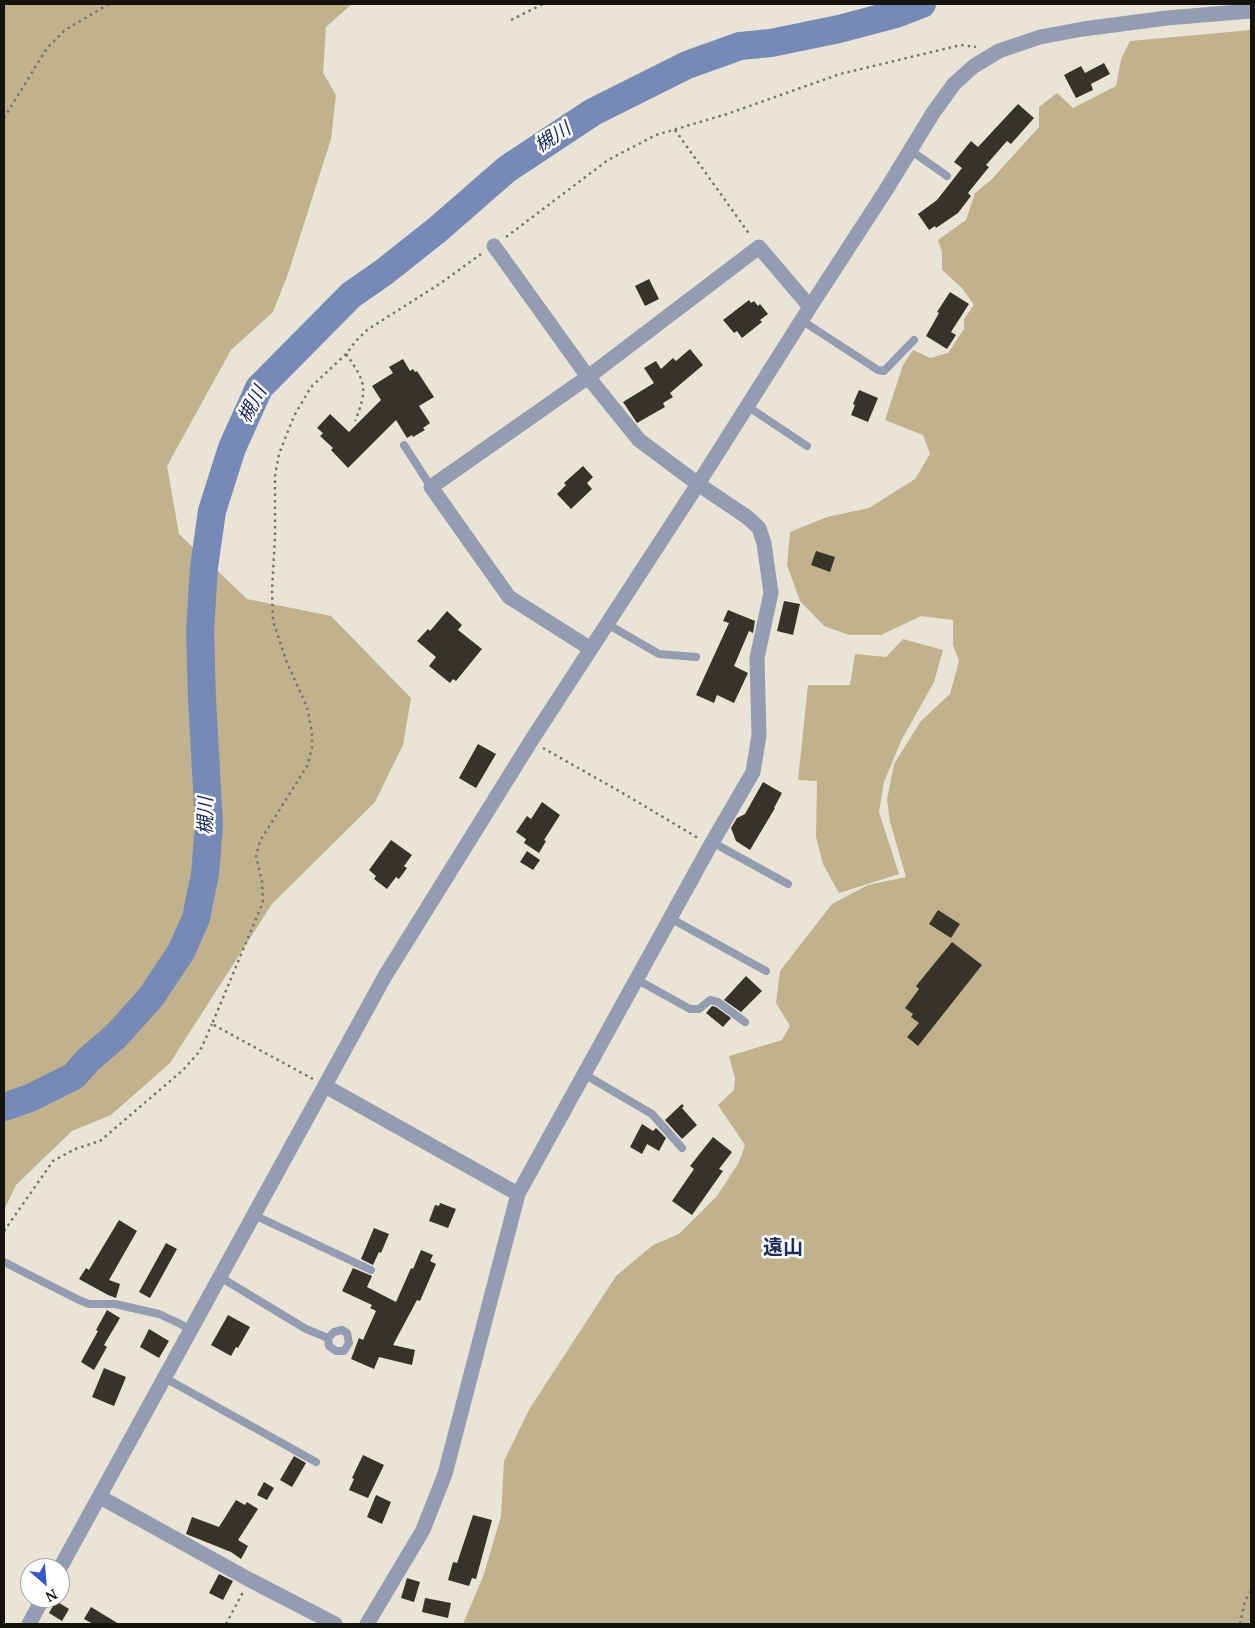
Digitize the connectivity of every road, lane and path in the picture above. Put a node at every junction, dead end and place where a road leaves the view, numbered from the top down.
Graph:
1 (109, 4) edge
2 (543, 4) edge
3 (1251, 12) edge
4 (511, 20) dead end
5 (4, 118) edge
6 (675, 130) dead end
7 (910, 150) junction
8 (946, 176) dead end
9 (494, 246) dead end
10 (759, 247) junction
11 (810, 307) junction
12 (801, 320) junction
13 (914, 340) dead end
14 (346, 354) dead end
15 (588, 377) junction
16 (747, 406) junction
17 (355, 421) dead end
18 (404, 445) dead end
19 (807, 446) dead end
20 (698, 484) junction
21 (431, 487) junction
22 (607, 624) junction
23 (590, 649) junction
24 (696, 657) dead end
25 (531, 741) junction
26 (711, 844) junction
27 (788, 884) dead end
28 (670, 918) junction
29 (766, 971) dead end
30 (636, 978) junction
31 (745, 1022) dead end
32 (212, 1024) dead end
33 (584, 1074) junction
34 (325, 1086) junction
35 (682, 1148) dead end
36 (518, 1194) junction
37 (254, 1214) junction
38 (4, 1230) edge
39 (4, 1262) edge
40 (371, 1270) dead end
41 (220, 1277) junction
42 (191, 1329) junction
43 (328, 1338) dead end
44 (165, 1378) junction
45 (316, 1462) dead end
46 (100, 1497) junction
47 (66, 1558) edge
48 (250, 1580) junction
49 (1251, 1591) edge
50 (37, 1608) edge
51 (28, 1624) edge
52 (226, 1624) edge
53 (335, 1624) edge
54 (367, 1624) edge
55 (1240, 1624) edge

1 - 5 path
2 - 4 path
3 - 7 street
6 - 10 path
7 - 8 lane
7 - 11 street
9 - 15 street
10 - 11 street
10 - 15 street
11 - 12 street
12 - 13 lane
12 - 16 street
14 - 17 path
15 - 20 street
15 - 21 street
16 - 19 lane
16 - 20 street
18 - 21 lane
20 - 22 street
20 - 26 street
21 - 23 street
22 - 23 street
22 - 24 lane
23 - 25 street
25 - 26 path
25 - 34 street
26 - 27 lane
26 - 28 street
28 - 29 lane
28 - 30 street
30 - 31 lane
30 - 33 street
32 - 38 path
33 - 35 lane
33 - 36 street
34 - 36 street
34 - 37 street
36 - 54 street
37 - 40 lane
37 - 41 street
39 - 42 lane
41 - 42 street
41 - 43 lane
42 - 44 street
44 - 45 lane
44 - 46 street
46 - 47 street
46 - 48 street
48 - 52 path
48 - 53 street
49 - 55 path
50 - 51 street

